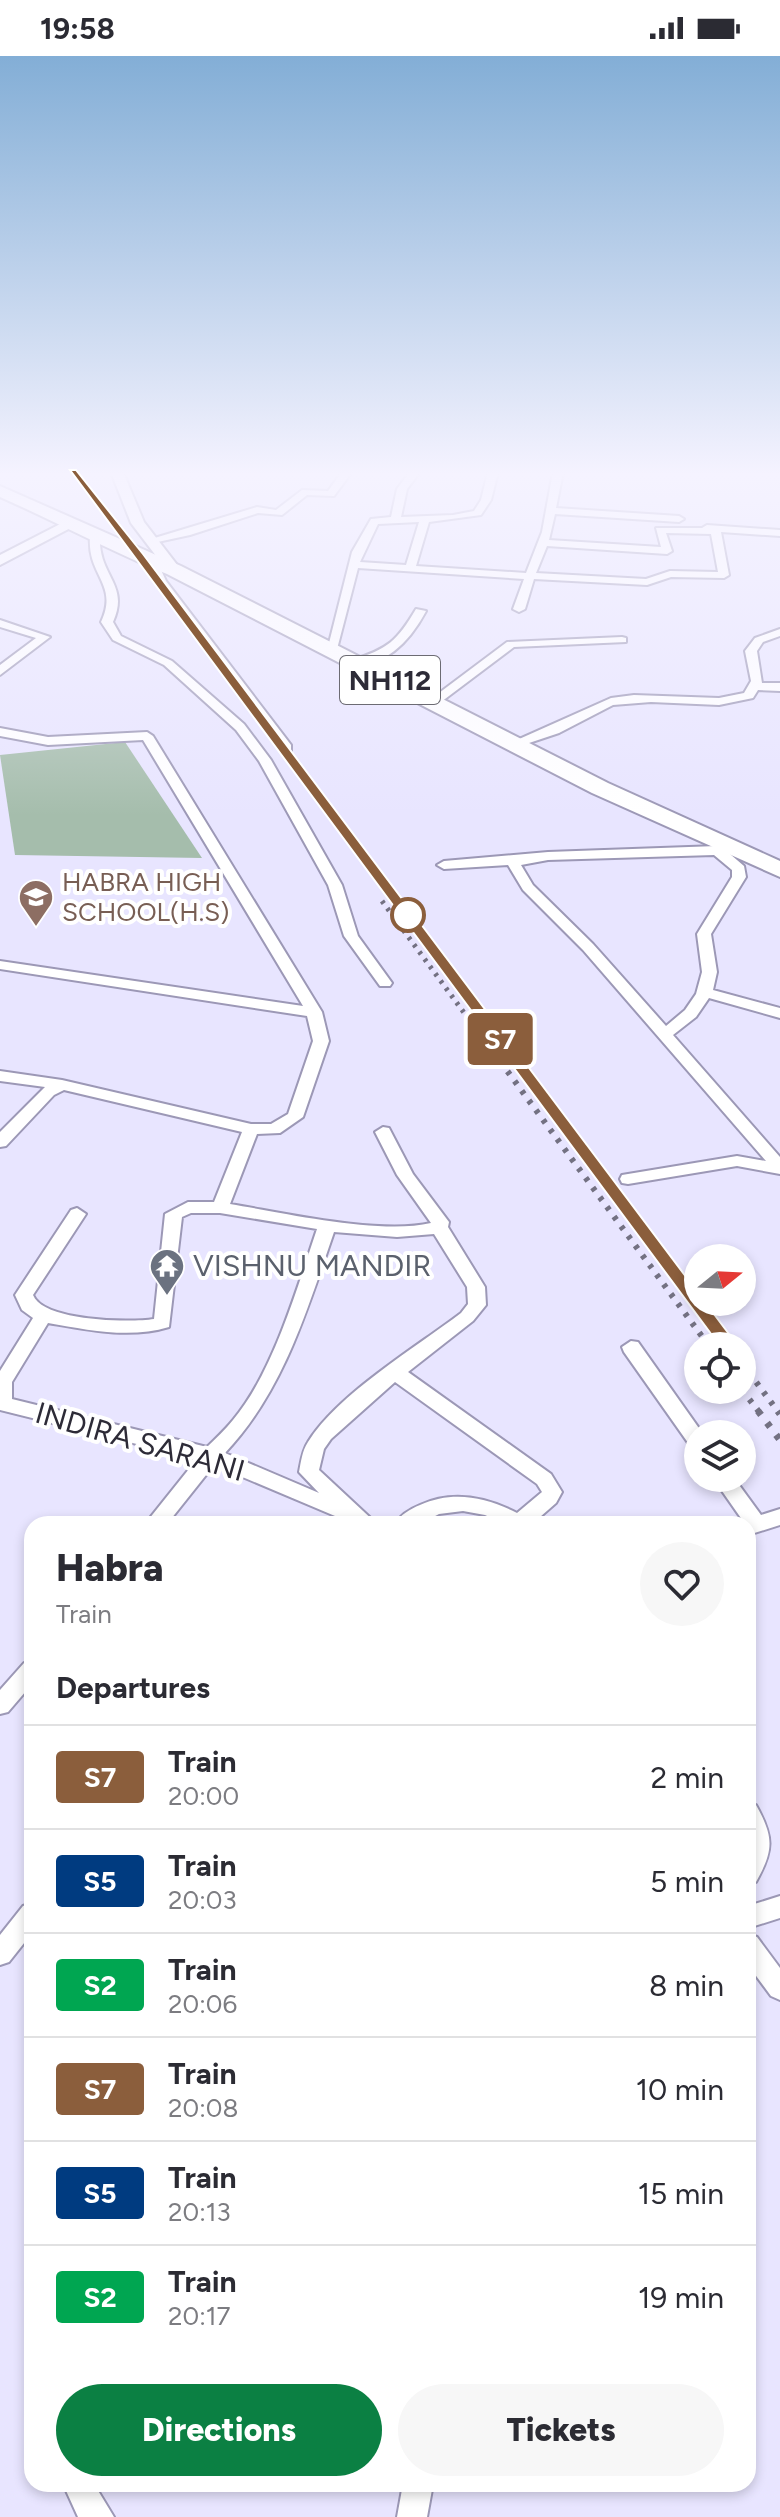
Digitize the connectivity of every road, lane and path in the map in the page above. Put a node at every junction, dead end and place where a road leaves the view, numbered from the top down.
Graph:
1 (110, 587) edge
2 (165, 587) edge
3 (207, 587) edge
4 (347, 587) edge
5 (526, 587) edge
6 (519, 609) dead end
7 (420, 611) dead end
8 (0, 623) edge
9 (780, 632) edge
10 (622, 640) dead end
11 (331, 649) junction
12 (356, 662) junction
13 (0, 671) edge
14 (755, 686) junction
15 (780, 687) edge
16 (433, 702) junction
17 (0, 732) edge
18 (514, 744) junction
19 (287, 748) dead end
20 (724, 850) junction
21 (514, 861) junction
22 (444, 865) dead end
23 (780, 870) edge
24 (0, 965) edge
25 (385, 983) dead end
26 (704, 992) junction
27 (314, 1012) junction
28 (780, 1013) edge
29 (663, 1034) junction
30 (0, 1076) edge
31 (62, 1085) junction
32 (251, 1129) junction
33 (383, 1132) dead end
34 (0, 1142) edge
35 (780, 1168) edge
36 (628, 1179) dead end
37 (220, 1208) junction
38 (77, 1214) dead end
39 (328, 1224) junction
40 (439, 1227) junction
41 (43, 1316) junction
42 (631, 1347) dead end
43 (396, 1373) junction
44 (1, 1404) edge
45 (684, 1422) edge
46 (211, 1455) junction
47 (731, 1492) edge
48 (161, 1516) edge
49 (351, 1516) edge
50 (357, 1516) edge
51 (419, 1516) edge
52 (507, 1516) edge
53 (528, 1516) edge
54 (746, 1516) edge
55 (780, 1517) edge
56 (756, 1525) edge
57 (24, 1678) edge
58 (0, 1705) edge
59 (756, 1825) edge
60 (756, 1861) edge
61 (780, 1907) edge
62 (756, 1914) edge
63 (24, 1924) edge
64 (0, 1954) edge
65 (756, 1956) edge
66 (780, 1988) edge
67 (82, 2492) edge
68 (417, 2492) edge
69 (99, 2517) edge
70 (412, 2517) edge

1 - 25 street
2 - 19 street
3 - 11 highway, NH112
4 - 11 street
5 - 6 street
7 - 12 street
8 - 13 street
9 - 14 street
10 - 16 street
11 - 12 highway, NH112
12 - 16 highway, NH112
14 - 15 street
14 - 18 street
16 - 18 highway, NH112
17 - 27 street
18 - 20 highway, NH112
20 - 21 street
20 - 23 highway, NH112
20 - 26 street
21 - 22 street
21 - 29 street
24 - 27 street
26 - 28 street
26 - 29 street
27 - 32 street
29 - 35 street
30 - 31 street
31 - 32 street
31 - 34 street
32 - 37 street
33 - 40 street
35 - 36 street
37 - 39 street
37 - 41 street
38 - 41 street
39 - 40 street
39 - 46 street
40 - 43 street
41 - 44 street
42 - 45 street
43 - 50 street
43 - 53 street
44 - 46 street, INDIRA SARANI
46 - 48 street
46 - 49 street, INDIRA SARANI
47 - 54 street
51 - 52 street
55 - 56 street
57 - 58 street
59 - 60 street
61 - 62 street
63 - 64 street
65 - 66 street
67 - 69 street
68 - 70 street

